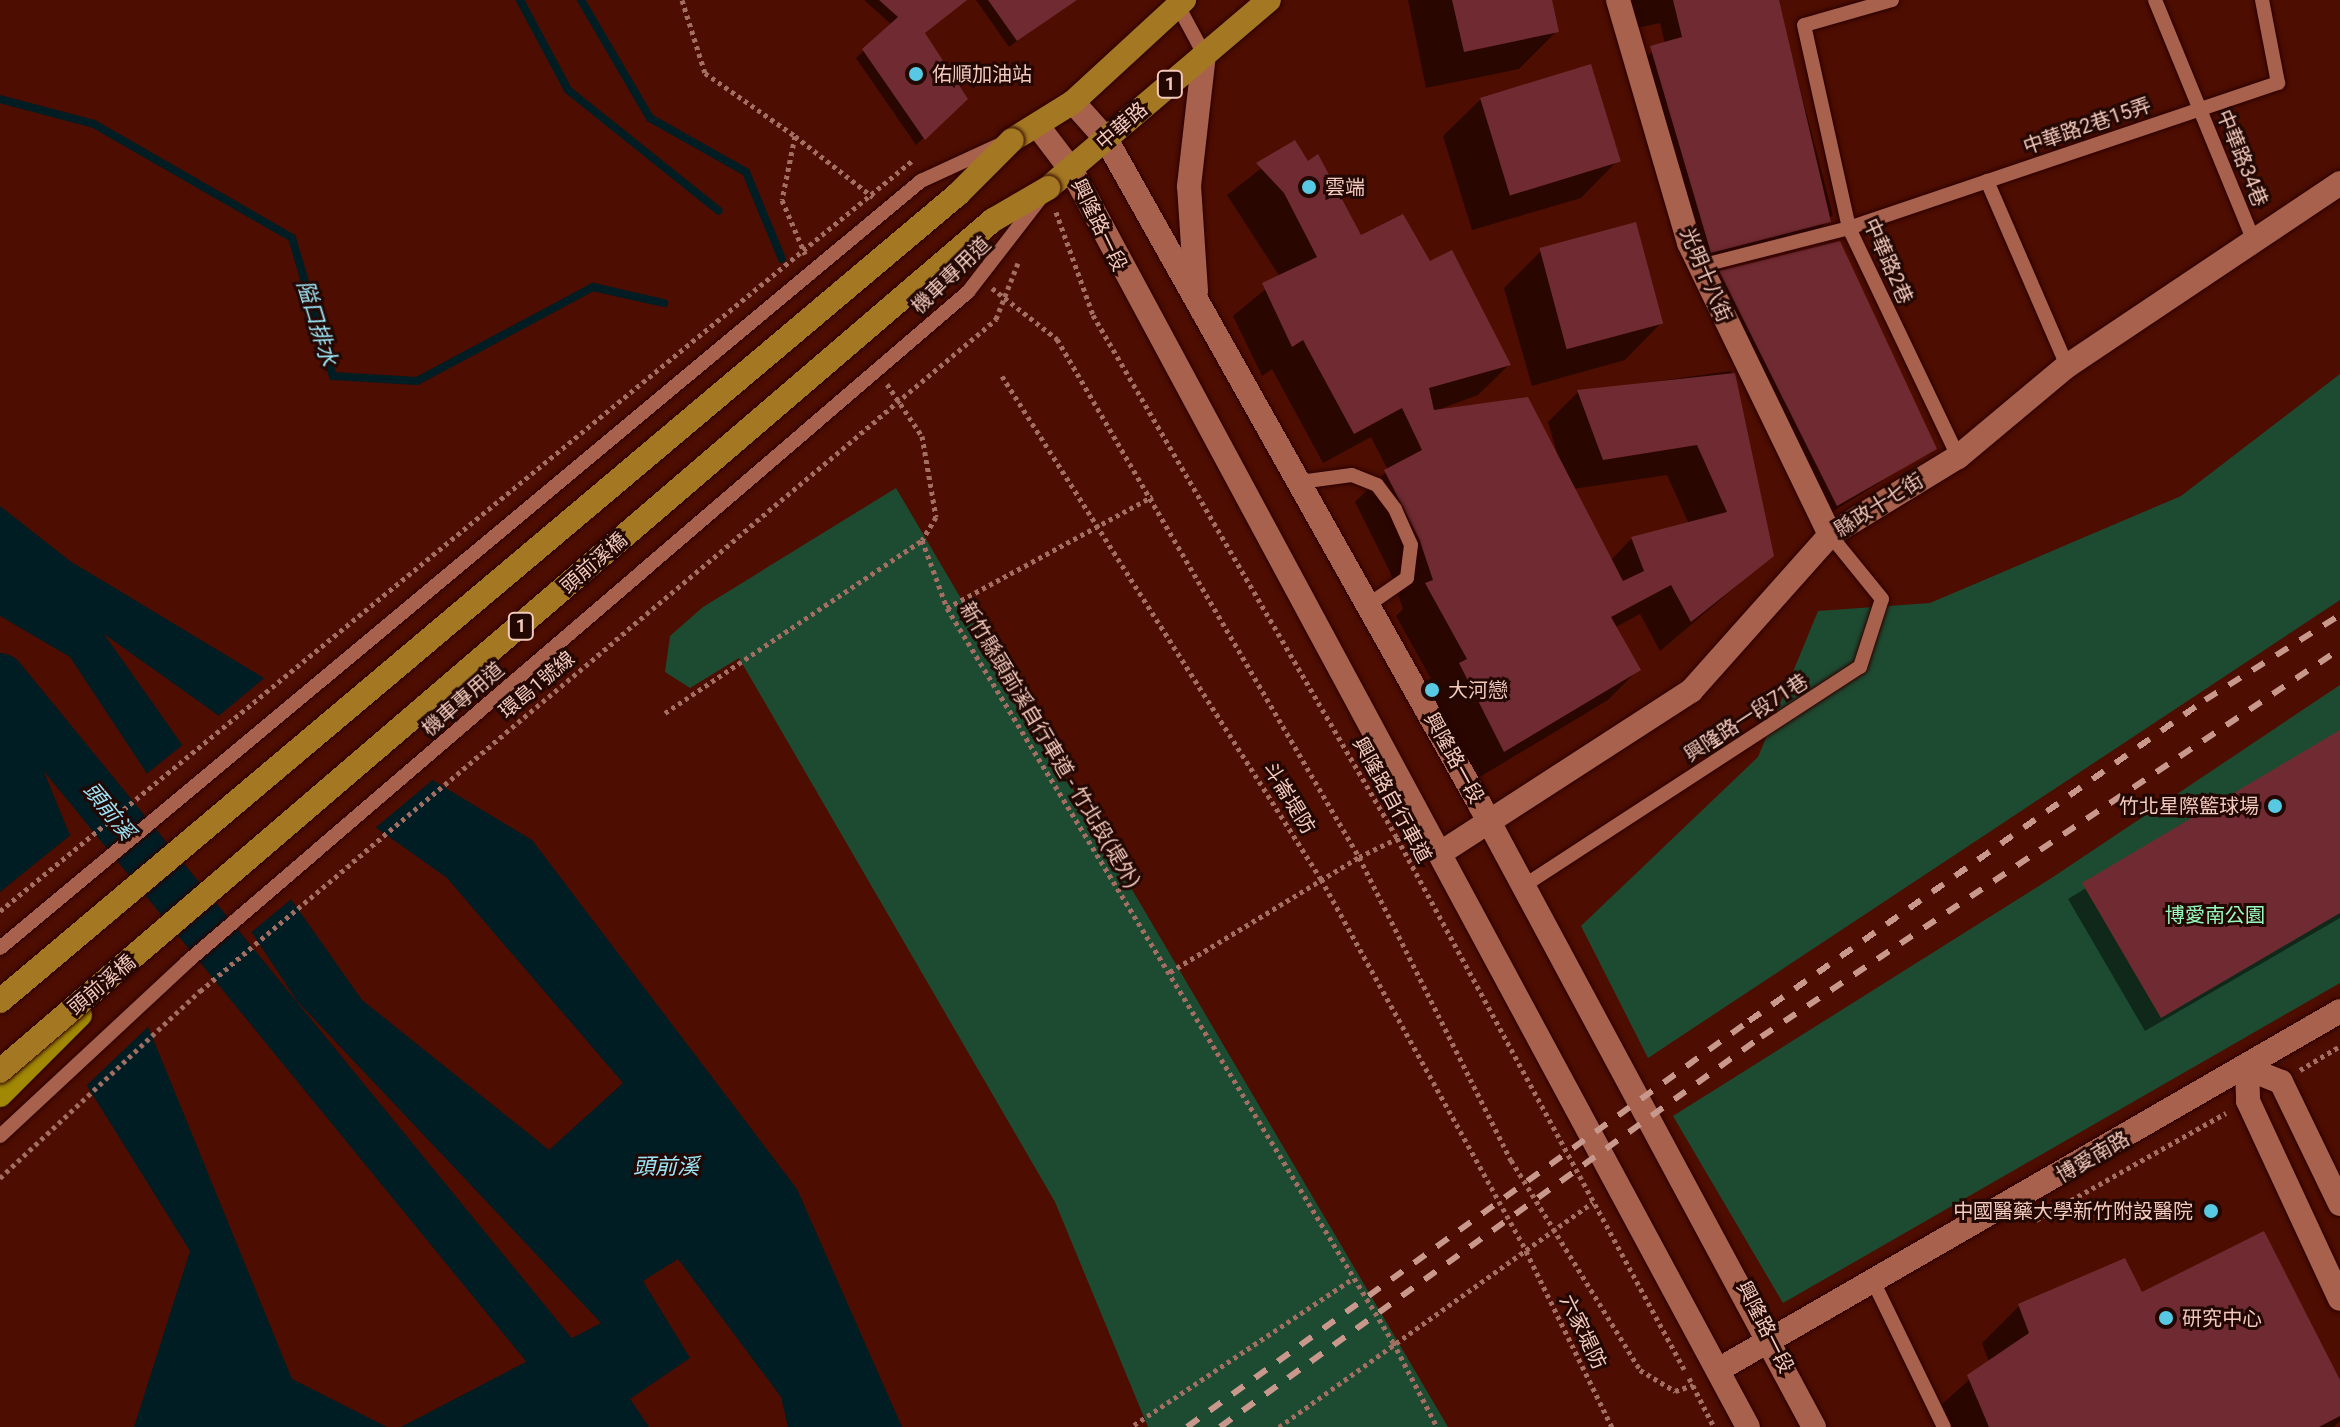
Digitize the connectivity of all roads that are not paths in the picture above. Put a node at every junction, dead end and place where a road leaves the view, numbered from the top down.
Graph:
1 (1269, 0) edge
2 (1618, 0) edge
3 (1892, 0) edge
4 (2155, 0) edge
5 (2262, 0) edge
6 (1179, 2) edge
7 (1204, 54) junction
8 (1073, 102) junction
9 (2200, 109) junction
10 (1037, 125) junction
11 (1106, 139) junction
12 (1012, 140) junction
13 (1072, 171) junction
14 (1987, 181) junction
15 (2340, 183) edge
16 (1048, 188) junction
17 (1849, 228) junction
18 (2254, 241) junction
19 (1700, 266) junction
20 (1196, 297) junction
21 (2067, 366) junction
22 (1958, 457) junction
23 (1300, 482) junction
24 (1830, 535) junction
25 (1368, 605) junction
26 (1491, 824) junction
27 (1442, 852) junction
28 (1525, 885) junction
29 (123, 897) junction
30 (157, 938) junction
31 (0, 948) edge
32 (0, 985) edge
33 (0, 1001) edge
34 (2340, 1011) edge
35 (2247, 1068) junction
36 (0, 1071) edge
37 (0, 1095) edge
38 (0, 1136) edge
39 (2340, 1204) edge
40 (1874, 1283) junction
41 (2340, 1299) edge
42 (1775, 1342) junction
43 (1718, 1370) junction
44 (1748, 1427) edge
45 (1814, 1427) edge
46 (1944, 1427) edge

1 - 7 main road, 中華路 / 1
2 - 19 street, 光明十八街
3 - 17 lane, 中華路2巷
4 - 9 lane
5 - 9 lane, 中華路34巷
6 - 7 lane
6 - 8 main road
7 - 11 main road, 中華路 / 1
7 - 20 street
8 - 10 main road
8 - 11 street, 興隆路一段
9 - 14 lane, 中華路2巷15弄
9 - 18 lane, 中華路34巷
10 - 12 main road
10 - 13 street, 興隆路一段
11 - 13 main road, 中華路 / 1
11 - 20 street, 興隆路一段
12 - 29 main road, bridge
12 - 31 lane, bridge
13 - 16 main road, 中華路 / 1
13 - 27 street, 興隆路一段
14 - 17 lane, 中華路2巷15弄
14 - 21 lane
15 - 18 street, 縣政十七街
16 - 30 main road, 頭前溪橋 / 1, bridge
16 - 38 lane, 機車專用道 / 1, bridge
17 - 19 lane, 中華路2巷15弄
17 - 22 lane, 中華路2巷
18 - 21 street, 縣政十七街
19 - 24 street, 光明十八街
20 - 23 street, 興隆路一段
21 - 22 street, 縣政十七街
22 - 24 street, 縣政十七街
23 - 25 street, 興隆路一段
23 - 25 lane
24 - 26 street, 縣政十七街
24 - 28 lane, 興隆路一段71巷
25 - 26 street, 興隆路一段
26 - 27 street, 縣政十七街
26 - 28 street, 興隆路一段
27 - 43 street, 興隆路一段
28 - 42 street, 興隆路一段
29 - 32 highway, bridge
29 - 33 main road, bridge
30 - 36 main road, 頭前溪橋 / 1, bridge
30 - 37 highway, bridge
34 - 35 street, 博愛南路
35 - 39 street
35 - 40 street, 博愛南路
35 - 41 street
40 - 42 street, 博愛南路
40 - 46 lane
42 - 43 street, 博愛南路
42 - 45 street, 興隆路一段
43 - 44 street, 興隆路一段

